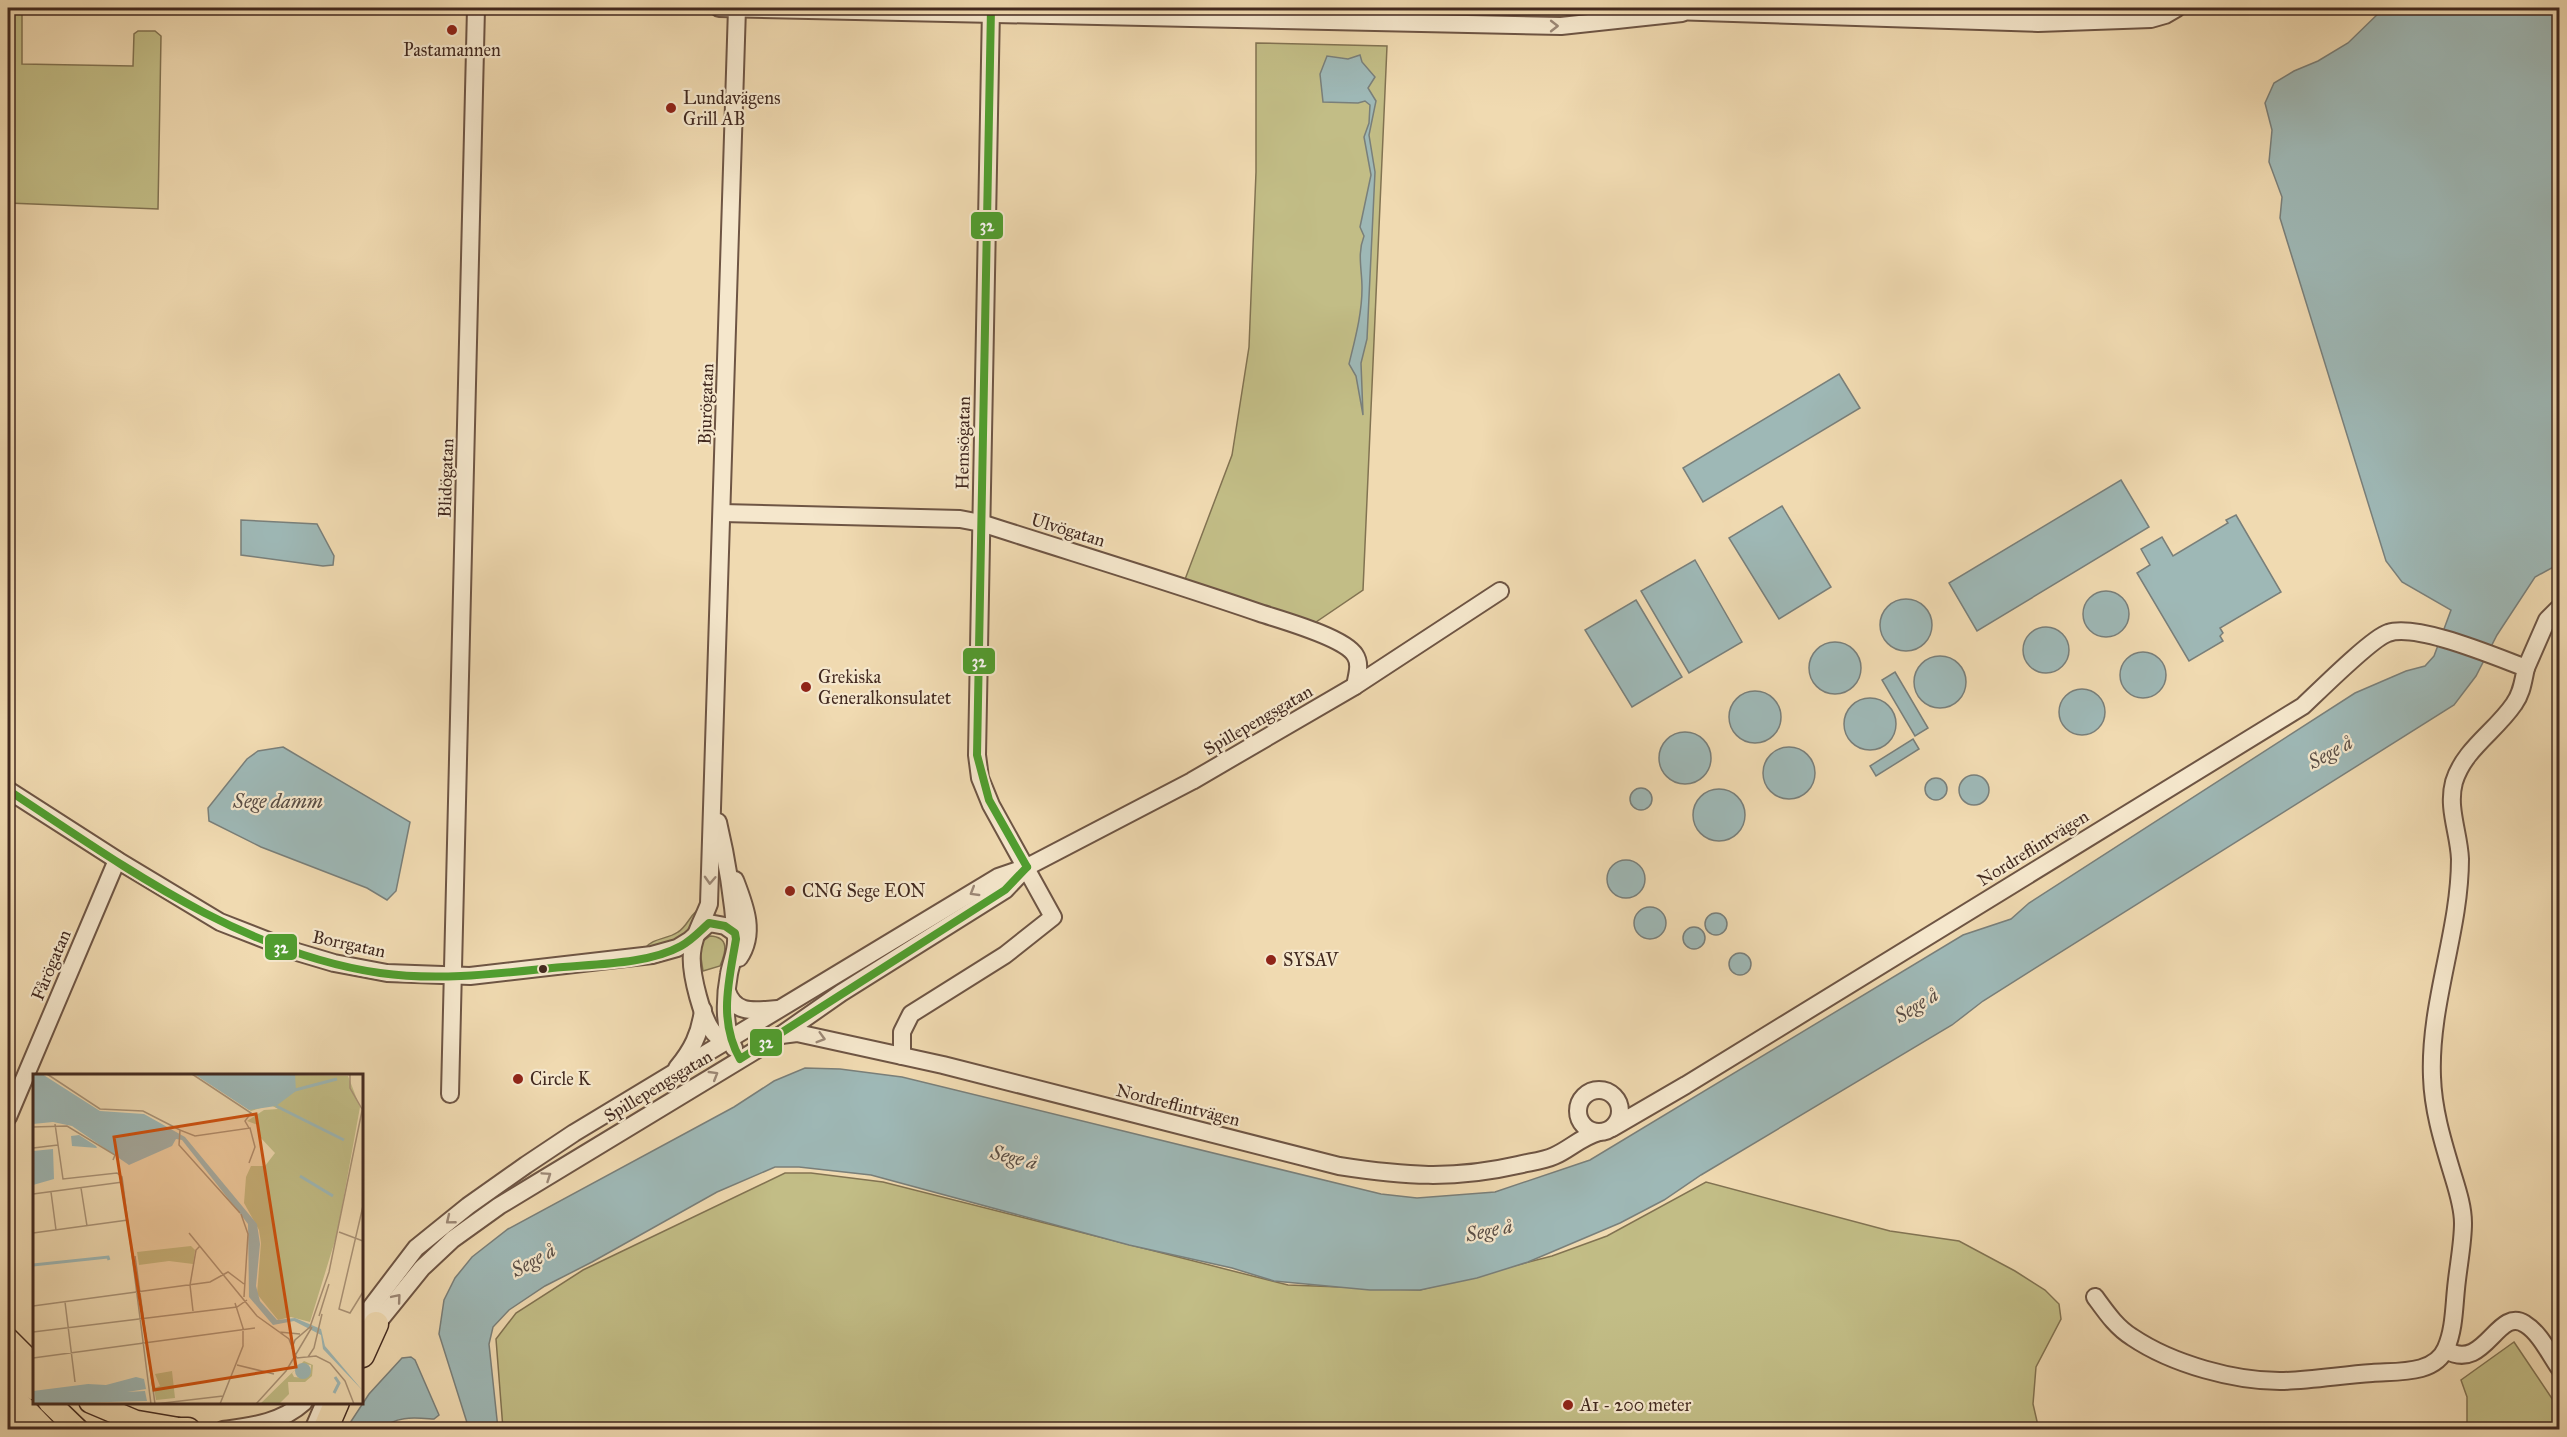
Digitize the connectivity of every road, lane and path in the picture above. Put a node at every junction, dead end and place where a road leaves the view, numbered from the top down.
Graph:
1 (476, 8) edge
2 (719, 8) edge
3 (737, 8) edge
4 (1645, 8) edge
5 (2177, 8) edge
6 (991, 10) edge
7 (1720, 10) edge
8 (1682, 13) junction
9 (2103, 14) edge
10 (722, 513) junction
11 (981, 523) junction
12 (1500, 591) dead end
13 (2559, 607) edge
14 (2518, 665) junction
15 (1355, 686) junction
16 (8, 790) edge
17 (714, 801) junction
18 (117, 860) junction
19 (728, 862) junction
20 (1027, 867) junction
21 (698, 931) junction
22 (735, 933) junction
23 (652, 955) junction
24 (731, 968) junction
25 (693, 973) junction
26 (453, 976) junction
27 (727, 992) junction
28 (782, 1009) junction
29 (703, 1010) junction
30 (781, 1035) junction
31 (730, 1041) junction
32 (902, 1056) junction
33 (740, 1059) junction
34 (669, 1078) junction
35 (450, 1094) dead end
36 (1616, 1100) junction
37 (1658, 1101) junction
38 (1579, 1116) junction
39 (8, 1117) edge
40 (1605, 1130) junction
41 (1566, 1148) junction
42 (2095, 1297) dead end
43 (369, 1321) edge
44 (8, 1339) edge
45 (363, 1341) edge
46 (363, 1350) edge
47 (2446, 1350) junction
48 (8, 1364) edge
49 (33, 1364) edge
50 (2559, 1369) edge
51 (33, 1388) edge
52 (8, 1391) edge
53 (51, 1404) edge
54 (95, 1404) edge
55 (302, 1404) edge
56 (324, 1404) edge
57 (336, 1404) edge
58 (8, 1415) edge
59 (177, 1429) edge
60 (22, 1430) edge
61 (46, 1430) edge
62 (78, 1430) edge
63 (223, 1430) edge
64 (313, 1430) edge
65 (326, 1430) edge

1 - 26 street, Blidögatan
2 - 3 street
3 - 6 street
3 - 10 street, Bjurögatan
4 - 8 street
5 - 9 street
6 -> 8 street
6 - 11 street, Hemsögatan
7 - 8 street
7 - 9 street
10 - 11 street, Ulvögatan
10 - 17 street, Bjurögatan
11 - 15 street, Ulvögatan
11 - 20 street, Hemsögatan
12 - 15 street, Spillepengsgatan
13 - 14 street
14 - 37 street, Nordreflintvägen
14 - 47 street
15 - 20 street, Spillepengsgatan
16 - 18 street, Borrgatan
17 - 19 street, Bjurögatan
17 -> 21 street, Bjurögatan
18 - 26 street, Borrgatan
18 - 39 street, Fårögatan
19 - 22 street, Bjurögatan
19 - 24 street, Bjurögatan
20 -> 28 street, Spillepengsgatan
20 - 30 street, Spillepengsgatan
20 - 32 street, Hemsögatan
21 - 22 street, Borrgatan
21 - 23 street, Borrgatan
21 - 25 street, Bjurögatan
22 - 24 street, Bjurögatan
23 - 25 street, Borrgatan
23 - 26 street, Borrgatan
24 - 27 street, Bjurögatan
25 - 29 street, Bjurögatan
26 - 35 street, Blidögatan
27 - 28 street
27 - 31 street, Bjurögatan
28 - 31 street, Spillepengsgatan
29 - 31 street, Bjurögatan
29 - 34 street
30 -> 32 street, Nordreflintvägen
30 - 33 street, Spillepengsgatan
31 - 33 street, Bjurögatan
31 - 34 street, Spillepengsgatan
32 - 41 street, Nordreflintvägen
43 -> 33 street, Spillepengsgatan
34 -> 43 street, Spillepengsgatan
36 - 37 street
36 - 38 street
36 - 40 street
37 - 40 street, Nordreflintvägen
38 - 40 street
38 - 41 street
40 - 41 street, Nordreflintvägen
42 - 47 street
43 - 45 street, Spillepengsgatan
43 - 46 highway
44 - 49 main road
47 - 50 street
48 - 51 main road
52 - 61 main road
53 - 62 main road
54 - 59 main road
55 - 63 street
56 - 64 street
57 - 65 highway
58 - 60 main road

